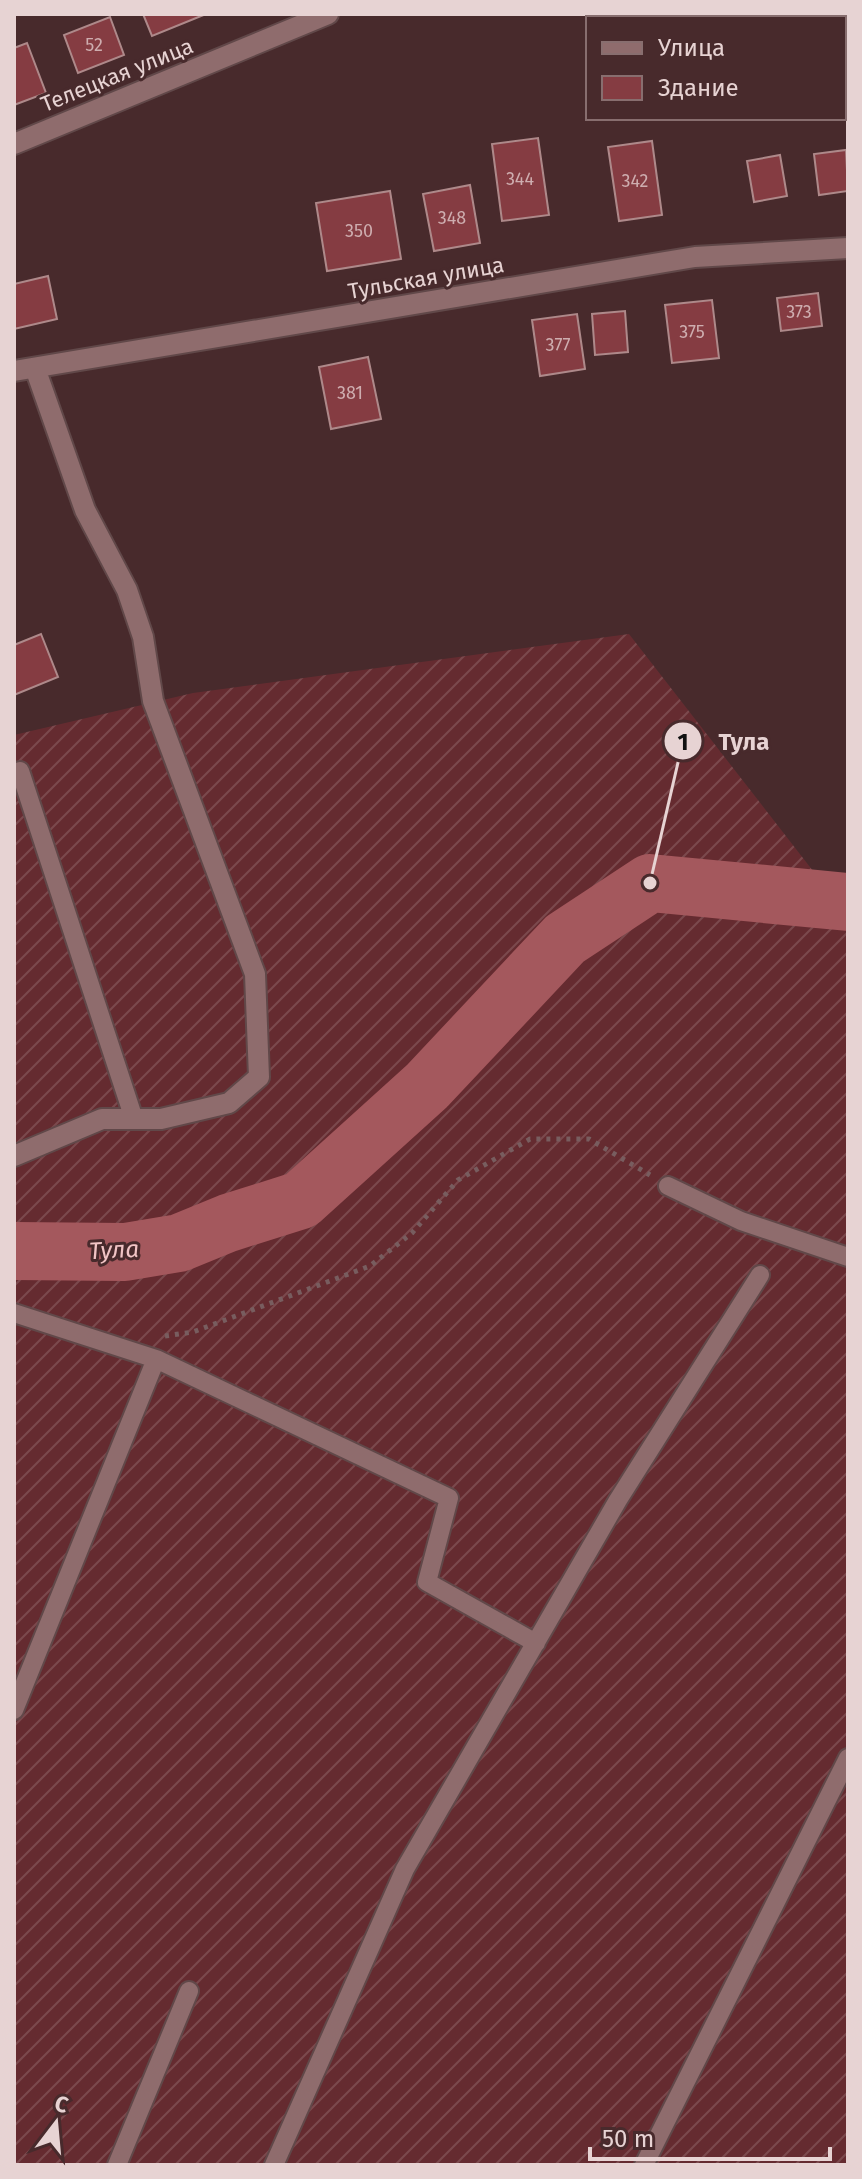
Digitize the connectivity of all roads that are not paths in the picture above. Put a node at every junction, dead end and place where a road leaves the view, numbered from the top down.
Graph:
1 (328, 14) edge
2 (14, 144) edge
3 (848, 248) edge
4 (35, 368) junction
5 (14, 371) edge
6 (20, 771) dead end
7 (134, 1119) junction
8 (14, 1156) edge
9 (668, 1186) road end
10 (848, 1257) edge
11 (760, 1275) dead end
12 (14, 1313) edge
13 (156, 1359) junction
14 (536, 1643) junction
15 (14, 1710) edge
16 (848, 1758) edge
17 (189, 1991) dead end
18 (117, 2165) edge
19 (274, 2165) edge
20 (644, 2165) edge

1 - 2 street, Телецкая улица
3 - 4 street, Тульская улица
4 - 5 street, Тульская улица
4 - 7 street
6 - 7 lane
7 - 8 street
9 - 10 lane
11 - 14 lane
12 - 13 lane
13 - 14 lane
13 - 15 lane
14 - 19 lane
16 - 20 lane
17 - 18 lane

